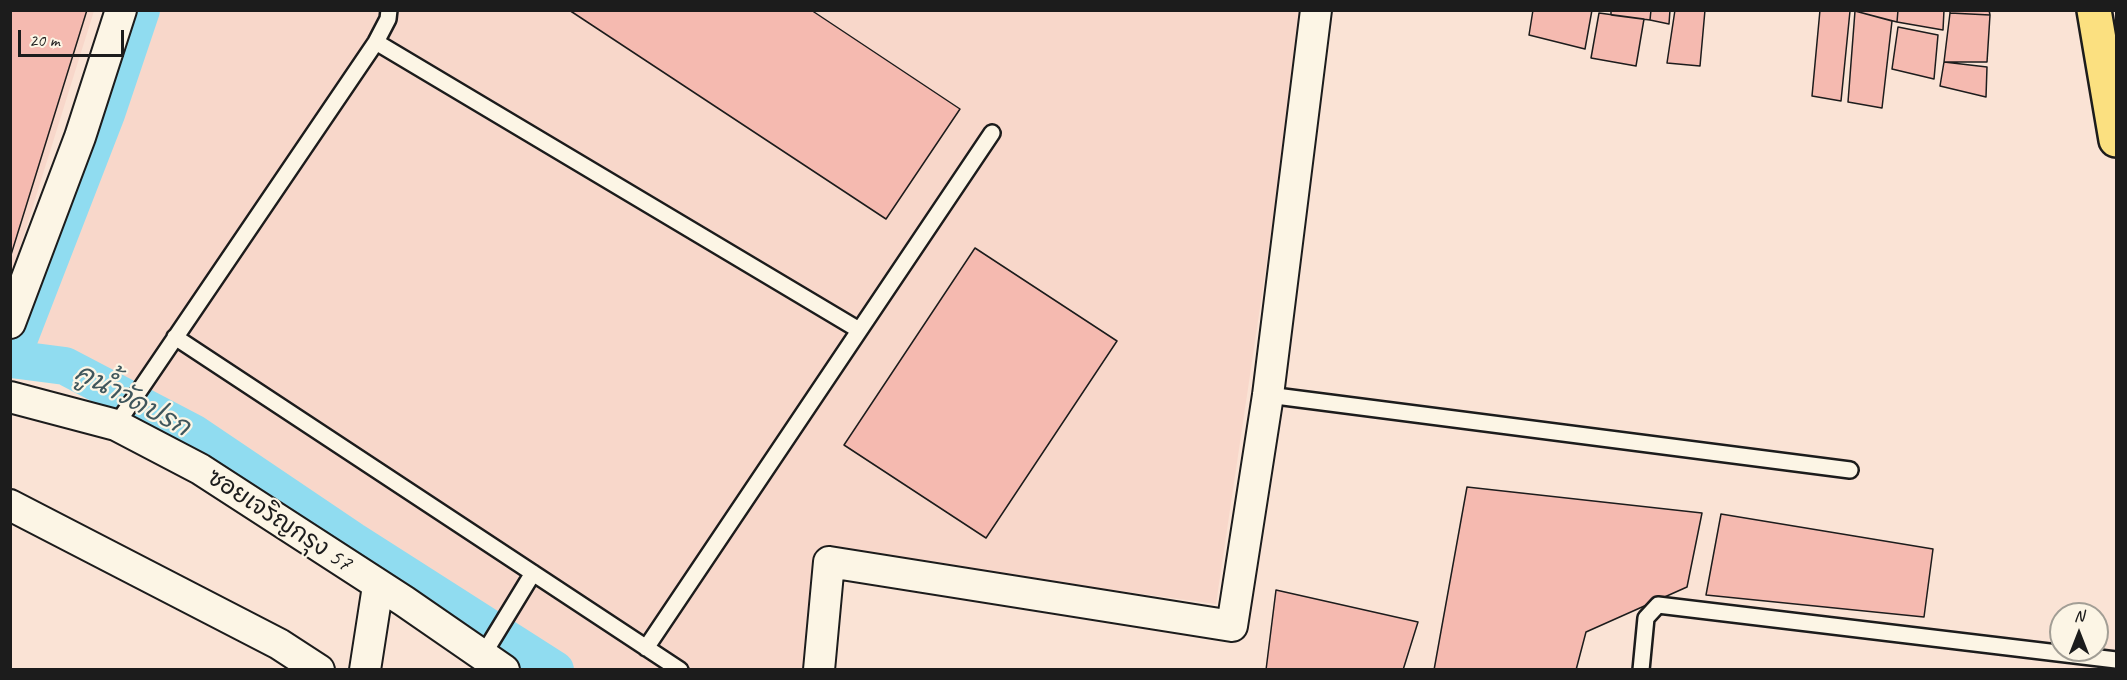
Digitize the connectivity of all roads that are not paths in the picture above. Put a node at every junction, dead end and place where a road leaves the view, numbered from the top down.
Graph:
1 (121, 10) edge
2 (389, 10) edge
3 (1316, 10) edge
4 (2094, 10) edge
5 (376, 42) junction
6 (992, 133) dead end
7 (2116, 140) edge
8 (10, 323) edge
9 (860, 330) junction
10 (175, 337) junction
11 (1268, 395) junction
12 (10, 397) edge
13 (119, 420) junction
14 (1850, 470) dead end
15 (10, 505) edge
16 (533, 573) junction
17 (378, 586) junction
18 (646, 648) junction
19 (492, 656) edge
20 (2116, 660) edge
21 (319, 669) edge
22 (365, 669) edge
23 (681, 669) edge
24 (819, 669) edge
25 (1641, 669) edge

1 - 8 street
2 - 5 lane
3 - 11 street
4 - 7 highway
5 - 9 lane
5 - 10 lane
6 - 9 lane
9 - 18 lane
10 - 13 lane
10 - 16 lane
11 - 14 lane
11 - 24 street
12 - 13 street, ซอยเจริญกรุง 57
13 - 17 street, ซอยเจริญกรุง 57
15 - 21 street
16 - 18 lane
16 - 19 lane
17 - 19 street, ซอยเจริญกรุง 57
17 - 22 street
18 - 23 lane
20 - 25 lane

